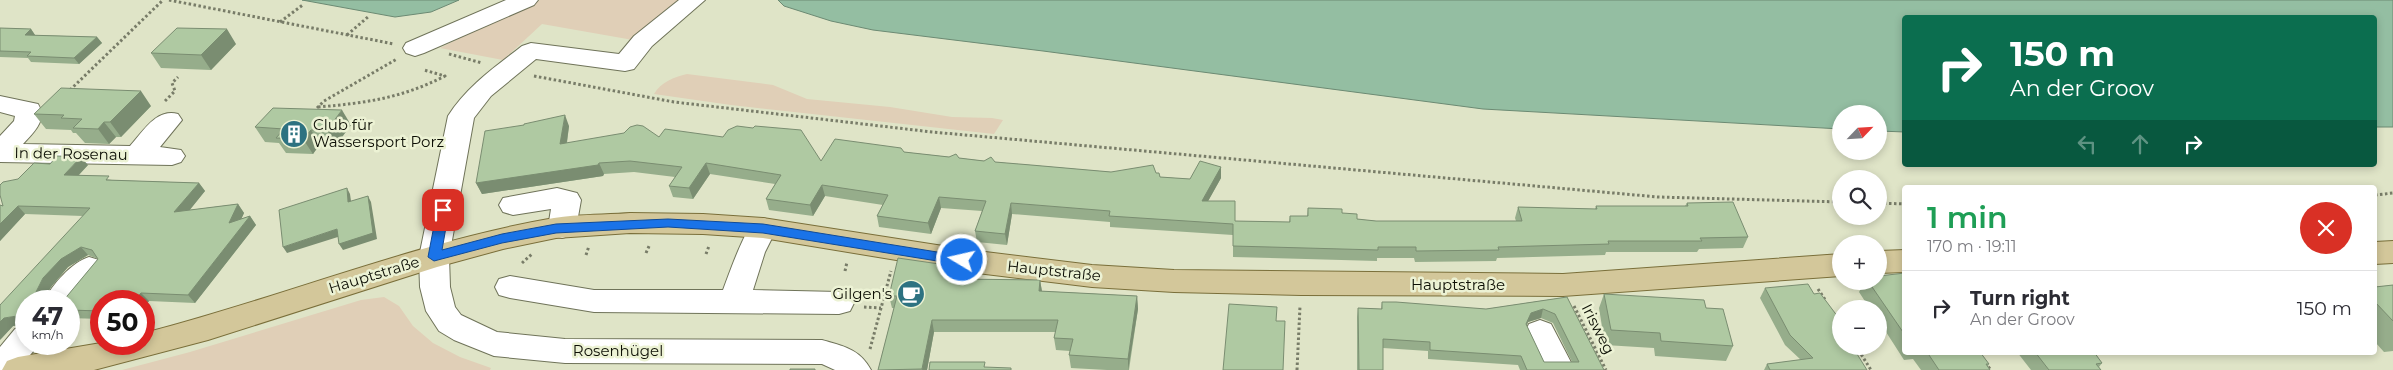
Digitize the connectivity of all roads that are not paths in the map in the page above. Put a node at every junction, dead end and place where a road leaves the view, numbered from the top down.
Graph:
1 (494, 0) edge
2 (693, 0) edge
3 (522, 2) edge
4 (420, 59) road end
5 (0, 104) edge
6 (169, 120) dead end
7 (0, 152) edge
8 (139, 155) junction
9 (172, 156) dead end
10 (513, 205) dead end
11 (562, 228) junction
12 (763, 228) junction
13 (2393, 252) edge
14 (2377, 253) edge
15 (434, 257) junction
16 (1902, 261) edge
17 (1887, 262) edge
18 (1832, 266) edge
19 (89, 268) edge
20 (510, 287) dead end
21 (69, 290) edge
22 (734, 301) junction
23 (839, 303) dead end
24 (1540, 332) dead end
25 (15, 351) edge
26 (862, 361) edge
27 (0, 368) edge
28 (18, 370) edge
29 (1559, 370) edge

1 - 3 street
2 - 15 street, Rosenhügel
3 - 4 street
5 - 7 street, In der Rosenau
6 - 8 street
7 - 8 street, In der Rosenau
8 - 9 street, In der Rosenau
10 - 11 street
11 - 12 main road, Hauptstraße
11 - 15 main road, Hauptstraße
12 - 18 main road, Hauptstraße
12 - 22 street
13 - 14 main road
15 - 26 street, Rosenhügel
15 - 28 main road, Hauptstraße
16 - 17 main road
19 - 21 street
20 - 22 street
22 - 23 street
24 - 29 street
25 - 27 street

